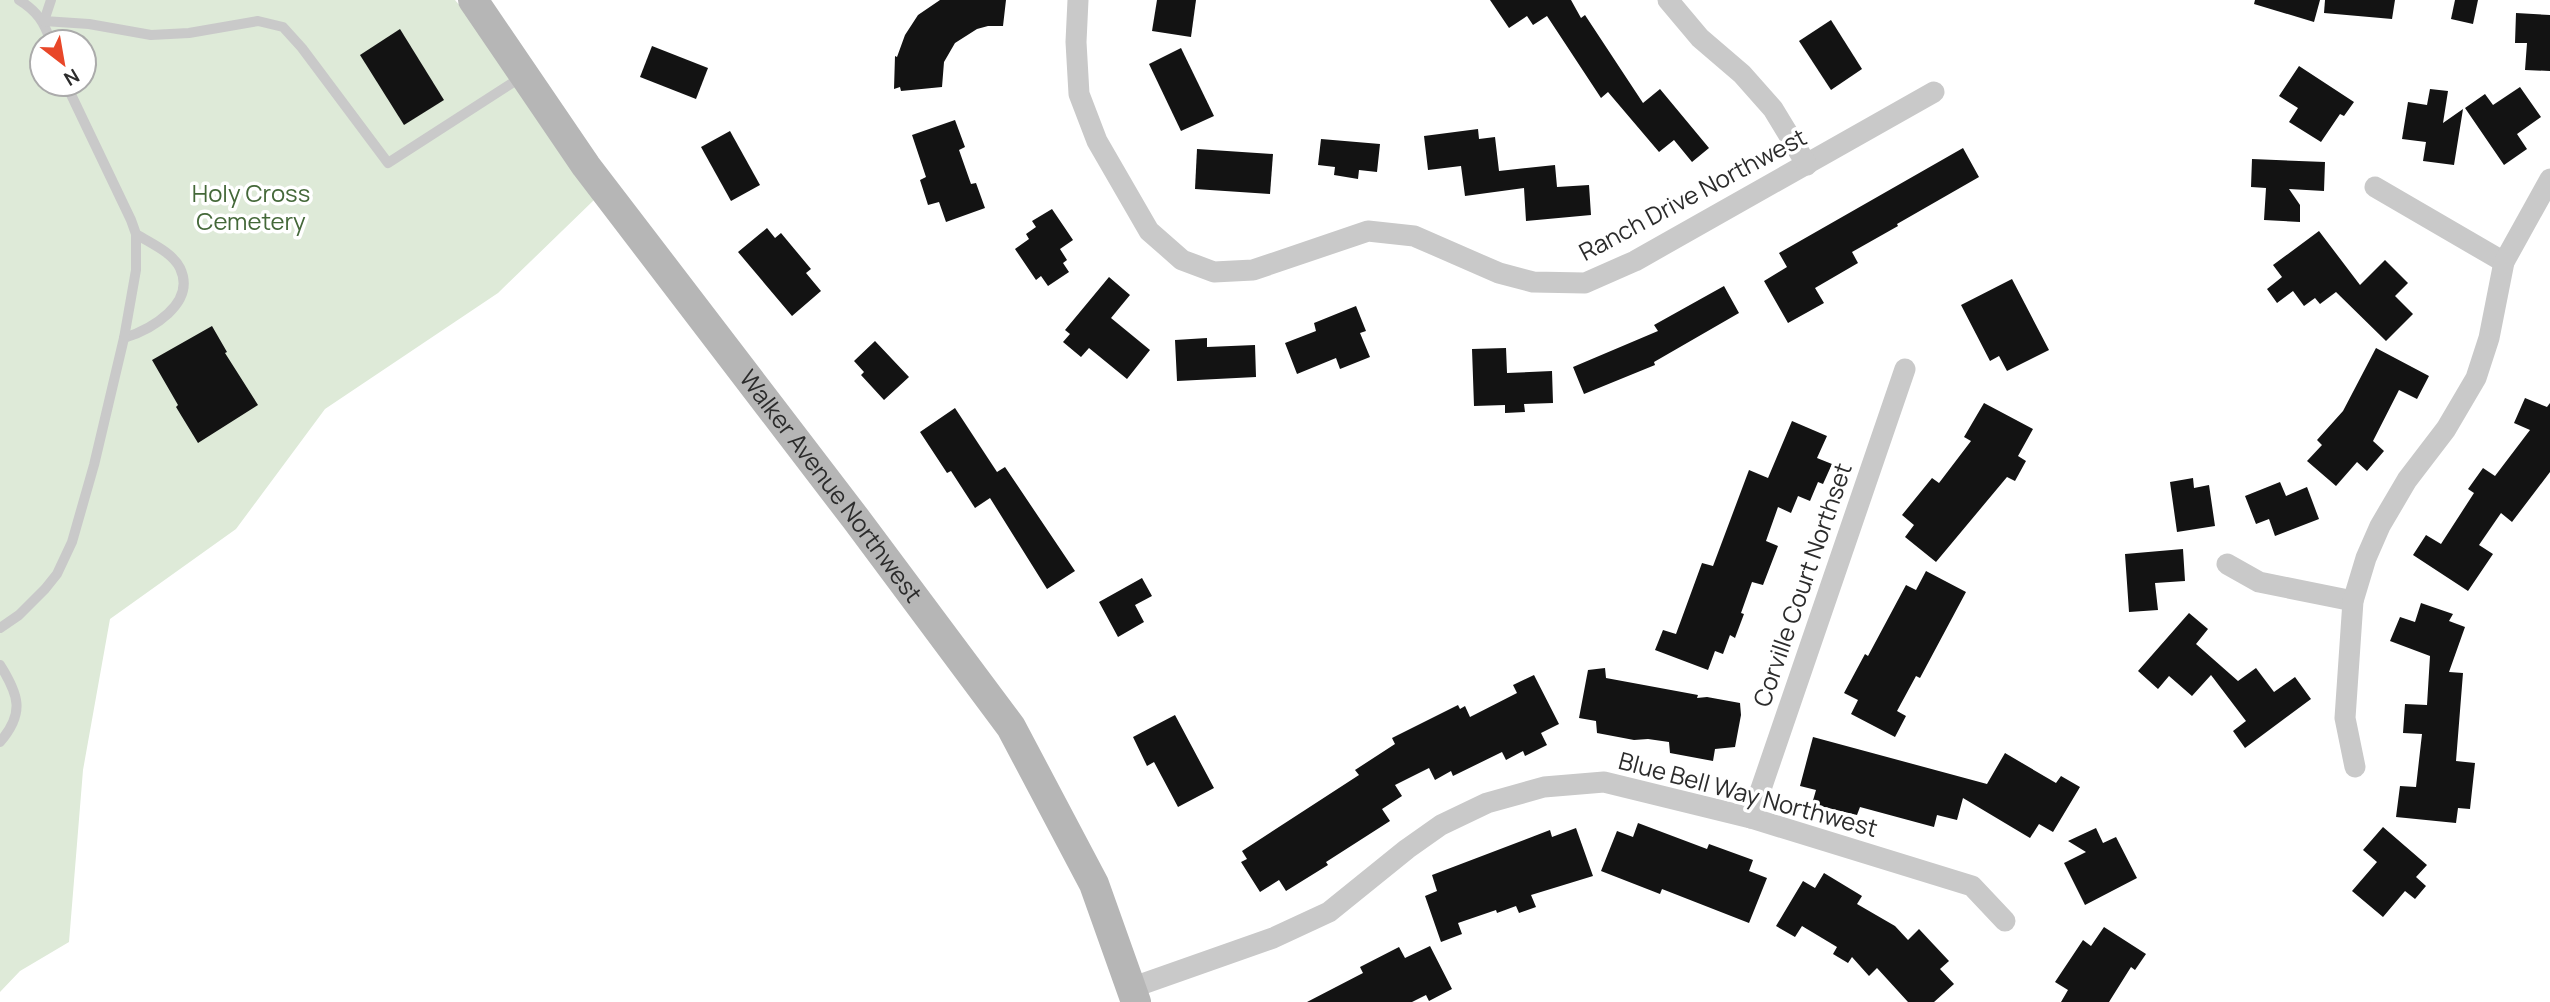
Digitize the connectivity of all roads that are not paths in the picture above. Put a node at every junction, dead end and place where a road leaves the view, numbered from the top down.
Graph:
1 (19, 0) edge
2 (51, 0) edge
3 (473, 0) edge
4 (1078, 0) edge
5 (1668, 0) edge
6 (44, 21) junction
7 (46, 28) edge
8 (524, 75) junction
9 (1934, 92) dead end
10 (73, 98) edge
11 (1807, 165) junction
12 (2550, 179) edge
13 (2375, 187) dead end
14 (136, 234) junction
15 (2504, 262) junction
16 (124, 338) junction
17 (1905, 369) dead end
18 (2227, 564) dead end
19 (2353, 601) junction
20 (0, 628) edge
21 (0, 665) edge
22 (0, 743) edge
23 (2354, 767) dead end
24 (1751, 818) junction
25 (2004, 921) dead end
26 (1134, 995) edge

1 - 6 lane
2 - 6 lane
3 - 8 main road, Walker Avenue Northwest
4 - 11 street, Ranch Drive Northwest
5 - 11 street
6 - 7 lane
6 - 8 lane
8 - 26 main road, Walker Avenue Northwest
9 - 11 street, Ranch Drive Northwest
10 - 14 lane
12 - 15 street
13 - 15 street
14 - 16 lane
14 - 16 lane
15 - 19 street
16 - 20 lane
17 - 24 street, Corville Court Northset
18 - 19 street
19 - 23 street
21 - 22 lane
24 - 25 street, Blue Bell Way Northwest
24 - 26 street, Blue Bell Way Northwest

